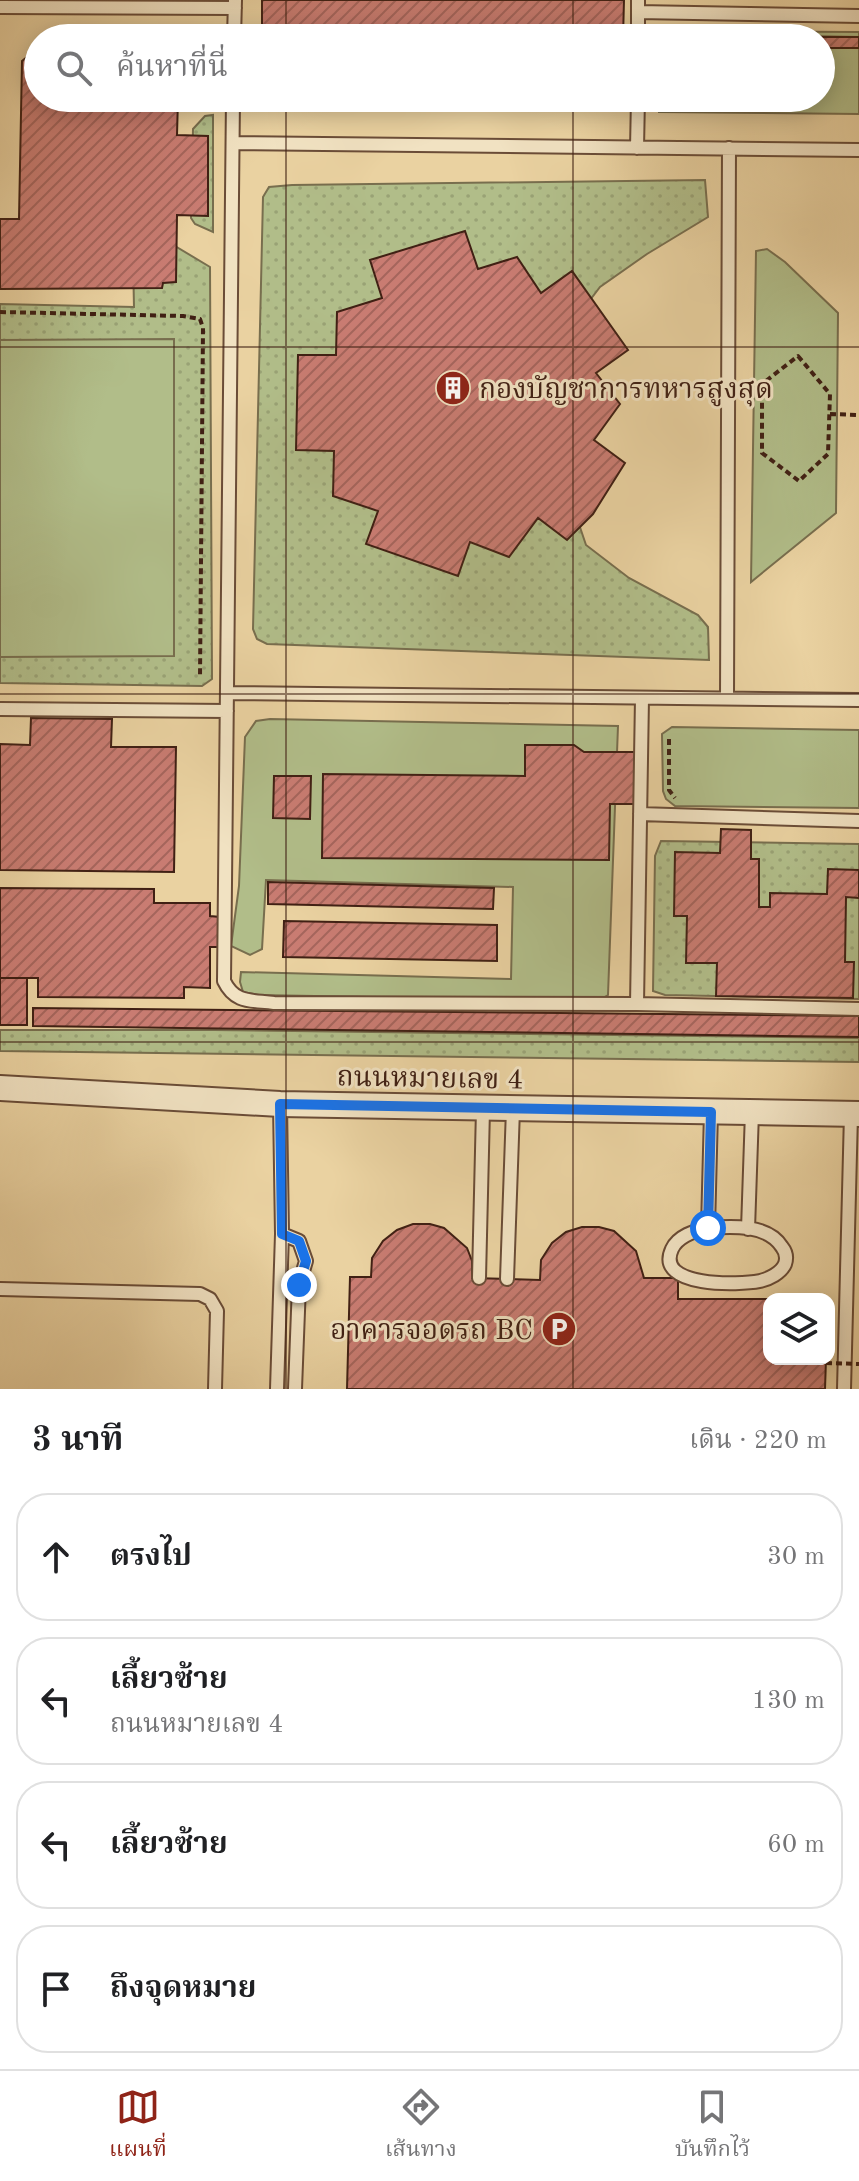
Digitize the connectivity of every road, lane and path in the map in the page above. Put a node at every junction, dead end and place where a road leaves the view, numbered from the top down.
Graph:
1 (235, 4) edge
2 (638, 6) edge
3 (0, 7) edge
4 (859, 16) edge
5 (234, 24) edge
6 (233, 112) edge
7 (638, 112) edge
8 (233, 143) junction
9 (637, 148) junction
10 (729, 148) junction
11 (859, 150) edge
12 (0, 312) edge
13 (830, 414) junction
14 (859, 415) edge
15 (200, 678) dead end
16 (227, 693) junction
17 (642, 698) junction
18 (727, 698) junction
19 (859, 700) edge
20 (0, 709) edge
21 (227, 711) junction
22 (669, 739) dead end
23 (689, 798) dead end
24 (640, 814) junction
25 (859, 821) edge
26 (637, 1004) junction
27 (859, 1009) edge
28 (0, 1088) edge
29 (280, 1104) junction
30 (483, 1109) junction
31 (513, 1109) junction
32 (711, 1112) junction
33 (752, 1112) junction
34 (855, 1114) edge
35 (708, 1228) junction
36 (748, 1229) junction
37 (282, 1234) junction
38 (479, 1278) dead end
39 (507, 1279) dead end
40 (0, 1289) edge
41 (835, 1363) edge
42 (859, 1364) edge
43 (215, 1389) edge
44 (277, 1389) edge
45 (295, 1389) edge
46 (844, 1389) edge

1 - 3 lane
1 - 5 lane
2 - 4 lane
6 - 8 lane
7 - 9 lane
8 - 9 lane
8 - 16 lane
9 - 10 lane
10 - 11 lane
10 - 18 lane
12 - 15 path
13 - 13 path
13 - 14 path
16 - 17 lane
16 - 21 lane
17 - 18 lane
17 - 24 lane
18 - 19 lane
20 - 21 lane
21 - 26 lane
22 - 23 path
24 - 25 lane
24 - 26 lane
26 - 27 lane
28 - 29 street, ถนนหมายเลข 4
29 - 30 street, ถนนหมายเลข 4
29 - 37 lane
30 - 31 street, ถนนหมายเลข 4
30 - 38 lane
31 - 32 street, ถนนหมายเลข 4
31 - 39 lane
32 - 33 street, ถนนหมายเลข 4
32 - 35 lane
33 - 34 street, ถนนหมายเลข 4
33 - 36 lane
34 - 46 lane
35 - 36 lane
35 - 36 lane
37 - 44 lane
37 - 45 lane
40 - 43 lane
41 - 42 path, bridge

